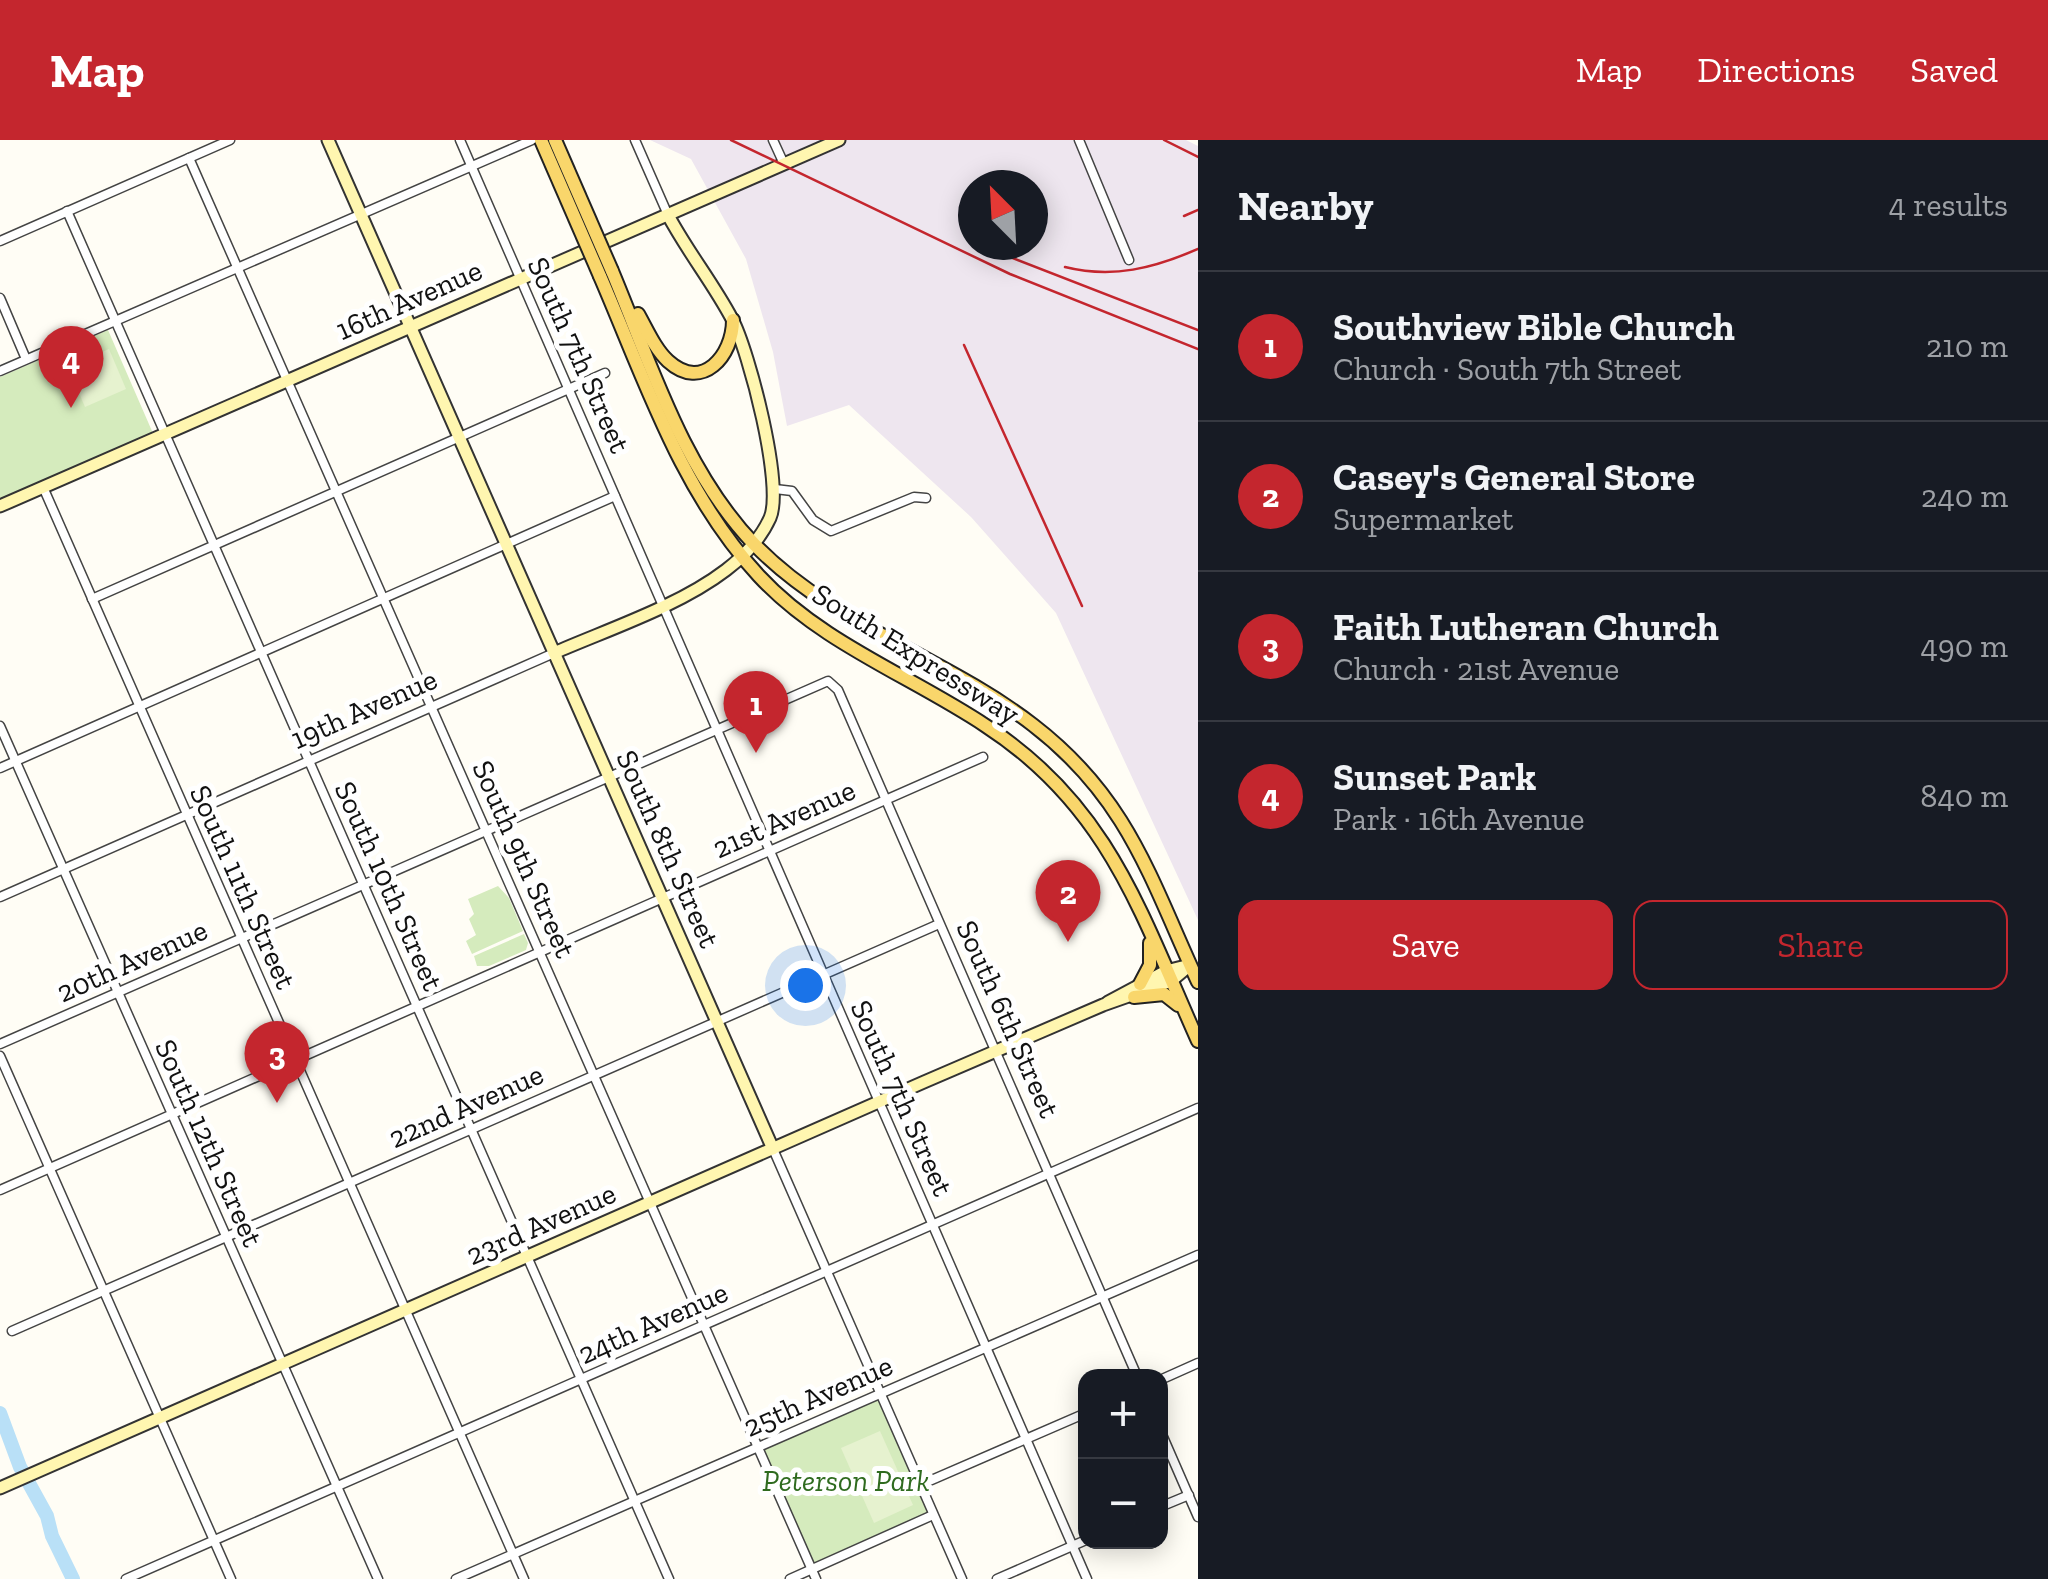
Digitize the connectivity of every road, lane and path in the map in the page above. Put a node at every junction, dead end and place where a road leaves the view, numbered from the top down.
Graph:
1 (230, 140) edge
2 (328, 140) edge
3 (460, 140) edge
4 (532, 140) edge
5 (541, 140) edge
6 (555, 140) edge
7 (635, 140) edge
8 (774, 140) edge
9 (838, 140) edge
10 (1078, 140) edge
11 (189, 158) junction
12 (784, 164) junction
13 (471, 166) junction
14 (67, 211) junction
15 (361, 213) junction
16 (668, 215) junction
17 (0, 241) edge
18 (1130, 260) dead end
19 (238, 268) junction
20 (606, 273) junction
21 (520, 278) junction
22 (0, 298) edge
23 (116, 320) junction
24 (733, 320) junction
25 (410, 326) junction
26 (26, 360) junction
27 (0, 371) edge
28 (606, 373) dead end
29 (288, 380) junction
30 (568, 388) junction
31 (166, 434) junction
32 (459, 436) junction
33 (43, 487) junction
34 (781, 489) junction
35 (336, 490) junction
36 (616, 496) junction
37 (926, 498) dead end
38 (0, 506) edge
39 (214, 544) junction
40 (506, 544) junction
41 (753, 544) junction
42 (742, 557) junction
43 (92, 598) junction
44 (384, 598) junction
45 (663, 605) junction
46 (262, 652) junction
47 (554, 653) junction
48 (831, 682) joint
49 (432, 706) junction
50 (139, 707) junction
51 (0, 726) edge
52 (716, 728) junction
53 (983, 757) dead end
54 (310, 760) junction
55 (16, 761) junction
56 (0, 768) edge
57 (608, 775) junction
58 (886, 800) junction
59 (186, 815) junction
60 (487, 829) junction
61 (770, 850) junction
62 (64, 869) junction
63 (364, 883) junction
64 (0, 898) edge
65 (662, 898) junction
66 (939, 924) junction
67 (1146, 926) junction
68 (241, 938) junction
69 (540, 952) junction
70 (1194, 964) edge
71 (823, 974) junction
72 (1168, 976) junction
73 (1198, 982) edge
74 (1137, 990) junction
75 (118, 992) junction
76 (418, 1006) junction
77 (1187, 1017) junction
78 (716, 1020) junction
79 (1198, 1041) edge
80 (0, 1044) edge
81 (995, 1052) junction
82 (0, 1056) edge
83 (294, 1060) junction
84 (593, 1074) junction
85 (879, 1102) junction
86 (1198, 1108) edge
87 (172, 1114) junction
88 (471, 1128) junction
89 (772, 1149) junction
90 (50, 1168) junction
91 (1048, 1174) junction
92 (348, 1183) junction
93 (0, 1190) edge
94 (650, 1203) junction
95 (932, 1224) junction
96 (225, 1235) junction
97 (1198, 1255) edge
98 (528, 1257) junction
99 (826, 1271) junction
100 (104, 1291) junction
101 (1102, 1296) junction
102 (406, 1311) junction
103 (704, 1325) junction
104 (12, 1331) dead end
105 (986, 1347) junction
106 (1198, 1363) edge
107 (283, 1365) junction
108 (1134, 1369) edge
109 (1168, 1376) edge
110 (582, 1379) junction
111 (880, 1393) junction
112 (1078, 1416) edge
113 (160, 1419) junction
114 (459, 1433) junction
115 (1026, 1439) junction
116 (758, 1447) junction
117 (1168, 1448) edge
118 (920, 1485) junction
119 (337, 1486) junction
120 (0, 1488) edge
121 (1189, 1495) junction
122 (635, 1501) junction
123 (1168, 1504) edge
124 (934, 1515) junction
125 (1198, 1517) edge
126 (214, 1541) junction
127 (1078, 1544) edge
128 (1073, 1546) junction
129 (513, 1554) junction
130 (813, 1574) edge
131 (126, 1579) edge
132 (230, 1579) edge
133 (378, 1579) edge
134 (456, 1579) edge
135 (524, 1579) edge
136 (669, 1579) edge
137 (790, 1579) edge
138 (962, 1579) edge
139 (997, 1579) edge
140 (1088, 1579) edge

1 - 11 street
2 - 15 street, South 8th Street
3 - 13 street, South 7th Street
4 - 13 street
5 - 20 main road, South Expressway, bridge
6 - 20 main road, South Expressway, bridge
7 - 16 street
8 - 12 street
9 - 12 street, 16th Avenue
10 - 18 street
11 - 14 street
11 - 19 street, South 9th Street
12 - 16 street, 16th Avenue
13 - 15 street
13 - 21 street, South 7th Street
14 - 17 street
14 - 23 street, South 10th Street
15 - 19 street
15 - 25 street, South 8th Street
16 - 21 street, 16th Avenue
16 - 24 street
19 - 23 street
19 - 29 street, South 9th Street
20 - 24 main road
20 - 41 main road, South Expressway
20 - 42 main road, South Expressway
21 - 25 street, 16th Avenue
21 - 30 street, South 7th Street
22 - 26 street
23 - 26 street
23 - 31 street, South 10th Street
24 - 34 street
25 - 29 street, 16th Avenue
25 - 32 street, South 8th Street
26 - 27 street
28 - 30 street
29 - 31 street, 16th Avenue
29 - 35 street, South 9th Street
30 - 32 street
30 - 36 street, South 7th Street
31 - 33 street, 16th Avenue
31 - 39 street, South 10th Street
32 - 35 street
32 - 40 street, South 8th Street
33 - 38 street, 16th Avenue
33 - 43 street, South 11th Street
34 - 37 street
34 - 41 street
35 - 39 street
35 - 44 street, South 9th Street
36 - 40 street
36 - 45 street, South 7th Street
39 - 43 street
39 - 46 street, South 10th Street
40 - 44 street
40 - 47 street, South 8th Street
41 - 42 street
41 - 70 main road, South Expressway
42 - 45 street, 19th Avenue
42 - 67 main road, South Expressway
43 - 50 street, South 11th Street
44 - 46 street
44 - 49 street, South 9th Street
45 - 47 street, 19th Avenue
45 - 52 street, South 7th Street
46 - 50 street
46 - 54 street, South 10th Street
47 - 49 street, 19th Avenue
47 - 57 street, South 8th Street
48 - 52 street, 20th Avenue
48 - 58 street, South 6th Street
49 - 54 street, 19th Avenue
49 - 60 street, South 9th Street
50 - 55 street
50 - 59 street, South 11th Street
51 - 55 street, South 12th Street
52 - 57 street, 20th Avenue
52 - 61 street, South 7th Street
53 - 58 street, 21st Avenue
54 - 59 street, 19th Avenue
54 - 63 street, South 10th Street
55 - 56 street
55 - 62 street, South 12th Street
57 - 60 street, 20th Avenue
57 - 65 street, South 8th Street
58 - 61 street, 21st Avenue
58 - 66 street, South 6th Street
59 - 62 street, 19th Avenue
59 - 68 street, South 11th Street
60 - 63 street, 20th Avenue
60 - 69 street, South 9th Street
61 - 65 street, 21st Avenue
61 - 71 street, South 7th Street
62 - 64 street, 19th Avenue
62 - 75 street, South 12th Street
63 - 68 street, 20th Avenue
63 - 76 street, South 10th Street
65 - 69 street, 21st Avenue
65 - 78 street, South 8th Street
66 - 71 street, 22nd Avenue
66 - 81 street, South 6th Street
67 - 72 main road, South Expressway
67 - 74 main road
68 - 75 street, 20th Avenue
68 - 83 street, South 11th Street
69 - 76 street, 21st Avenue
69 - 84 street, South 9th Street
70 - 72 street, 23rd Avenue
70 - 73 main road, South Expressway
71 - 78 street, 22nd Avenue
71 - 85 street, South 7th Street
72 - 74 street, 23rd Avenue
72 - 77 main road, South Expressway
74 - 77 main road
74 - 81 street, 23rd Avenue
75 - 80 street, 20th Avenue
75 - 87 street, South 12th Street
76 - 83 street, 21st Avenue
76 - 88 street, South 10th Street
77 - 79 main road, South Expressway
78 - 84 street, 22nd Avenue
78 - 89 street, South 8th Street
81 - 85 street, 23rd Avenue
81 - 91 street, South 6th Street
82 - 90 street
83 - 87 street, 21st Avenue
83 - 92 street, South 11th Street
84 - 88 street, 22nd Avenue
84 - 94 street, South 9th Street
85 - 89 street, 23rd Avenue
85 - 95 street, South 7th Street
86 - 91 street, 24th Avenue
87 - 90 street, 21st Avenue
87 - 96 street, South 12th Street
88 - 92 street, 22nd Avenue
88 - 98 street, South 10th Street
89 - 94 street, 23rd Avenue
89 - 99 street, South 8th Street
90 - 93 street, 21st Avenue
90 - 100 street
91 - 95 street, 24th Avenue
91 - 101 street, South 6th Street
92 - 96 street, 22nd Avenue
92 - 102 street, South 11th Street
94 - 98 street, 23rd Avenue
94 - 103 street, South 9th Street
95 - 99 street, 24th Avenue
95 - 105 street, South 7th Street
96 - 100 street, 22nd Avenue
96 - 107 street, South 12th Street
97 - 101 street, 25th Avenue
98 - 102 street, 23rd Avenue
98 - 110 street, South 10th Street
99 - 103 street, 24th Avenue
99 - 111 street, South 8th Street
100 - 104 street, 22nd Avenue
100 - 113 street
101 - 105 street, 25th Avenue
101 - 108 street, South 6th Street
102 - 107 street, 23rd Avenue
102 - 114 street, South 11th Street
103 - 110 street, 24th Avenue
103 - 116 street, South 9th Street
105 - 111 street, 25th Avenue
105 - 115 street, South 7th Street
106 - 109 street
107 - 113 street, 23rd Avenue
107 - 119 street, South 12th Street
110 - 114 street, 24th Avenue
110 - 122 street, South 10th Street
111 - 116 street, 25th Avenue
111 - 118 street, South 8th Street
112 - 115 street
113 - 120 street, 23rd Avenue
113 - 126 street
114 - 119 street, 24th Avenue
114 - 129 street, South 11th Street
115 - 118 street
115 - 128 street, South 7th Street
116 - 122 street, 25th Avenue
116 - 130 street, South 9th Street
117 - 121 street
118 - 124 street, South 8th Street
119 - 126 street, 24th Avenue
119 - 133 street, South 12th Street
121 - 123 street
121 - 125 street
122 - 129 street, 25th Avenue
122 - 136 street, South 10th Street
124 - 130 street
124 - 138 street, South 8th Street
126 - 131 street, 24th Avenue
126 - 132 street
127 - 128 street
128 - 139 street
128 - 140 street, South 7th Street
129 - 134 street, 25th Avenue
129 - 135 street, South 11th Street
130 - 137 street

